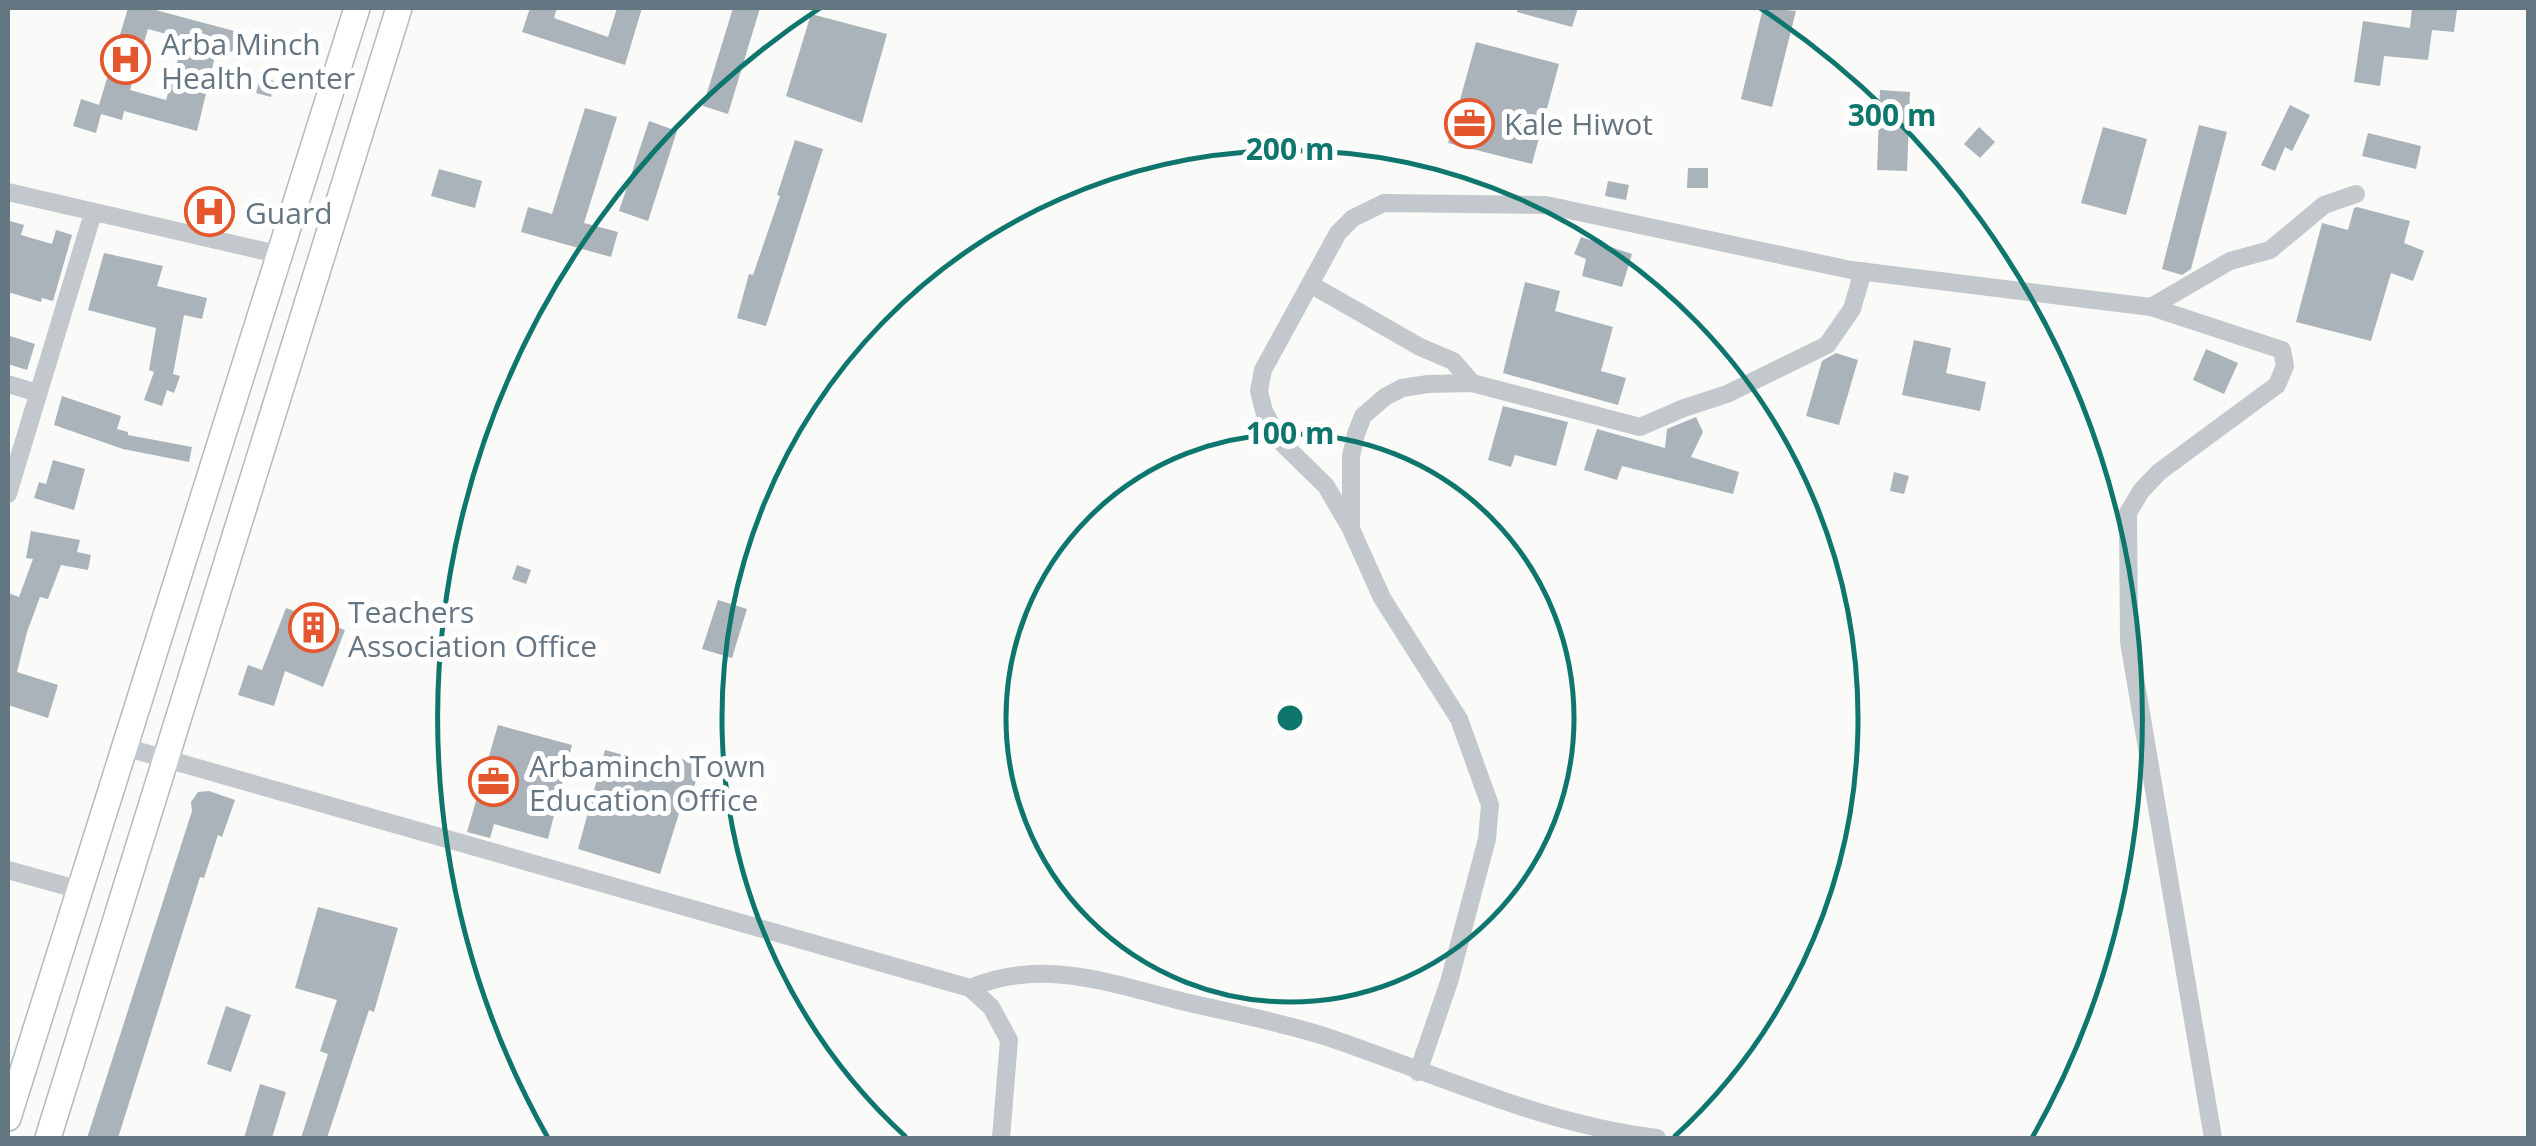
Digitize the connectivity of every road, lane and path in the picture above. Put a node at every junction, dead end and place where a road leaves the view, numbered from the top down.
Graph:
1 (357, 8) edge
2 (399, 8) edge
3 (8, 192) edge
4 (2356, 194) dead end
5 (93, 213) junction
6 (277, 254) junction
7 (1863, 272) junction
8 (1310, 284) junction
9 (2151, 307) junction
10 (1472, 383) junction
11 (8, 384) edge
12 (38, 393) junction
13 (8, 494) edge
14 (1352, 529) junction
15 (124, 748) junction
16 (168, 761) junction
17 (8, 870) edge
18 (80, 890) junction
19 (970, 988) junction
20 (1418, 1072) junction
21 (8, 1118) edge
22 (48, 1138) edge
23 (1001, 1138) edge
24 (1657, 1138) edge
25 (2212, 1138) edge

1 - 6 main road
2 - 16 main road
3 - 5 street
4 - 9 street
5 - 6 street
5 - 12 street
6 - 15 main road
7 - 8 street
7 - 9 street
7 - 10 street
8 - 10 street
8 - 14 street
9 - 25 street
10 - 14 street
11 - 12 street
12 - 13 street
14 - 20 street
15 - 16 street
15 - 18 main road
16 - 19 street
16 - 22 main road
17 - 18 street
18 - 21 main road
19 - 20 street
19 - 23 street
20 - 24 street

